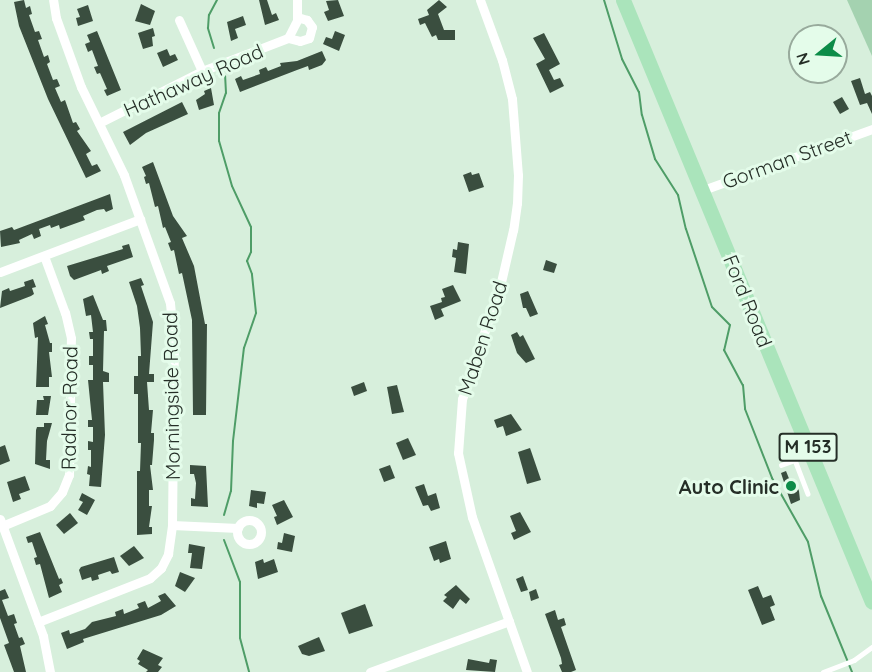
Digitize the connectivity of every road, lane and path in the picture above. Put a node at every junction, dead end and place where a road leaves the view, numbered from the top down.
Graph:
1 (53, 0) edge
2 (297, 0) edge
3 (480, 0) edge
4 (623, 0) edge
5 (297, 17) junction
6 (179, 20) dead end
7 (288, 38) junction
8 (202, 71) junction
9 (99, 123) junction
10 (872, 129) edge
11 (703, 190) junction
12 (140, 219) junction
13 (44, 256) junction
14 (0, 272) edge
15 (811, 453) junction
16 (795, 460) junction
17 (781, 465) dead end
18 (819, 474) junction
19 (803, 480) junction
20 (808, 494) dead end
21 (1, 523) edge
22 (172, 525) junction
23 (238, 528) dead end
24 (872, 602) edge
25 (509, 621) junction
26 (38, 622) junction
27 (872, 647) edge
28 (50, 672) edge
29 (370, 672) edge
30 (528, 672) edge
31 (823, 672) edge

1 - 9 street, Morningside Road
2 - 5 street, Hathaway Road
3 - 25 street, Maben Road
4 - 11 main road, Ford Road / M 153
5 - 7 street, Hathaway Road
5 - 7 street, Hathaway Road
6 - 8 street
7 - 8 street, Hathaway Road
8 - 9 street, Hathaway Road
9 - 12 street, Morningside Road
10 - 11 street, Gorman Street
11 - 15 main road, Ford Road / M 153
12 - 13 street
12 - 22 street, Morningside Road
13 - 14 street
13 - 21 street, Radnor Road
15 - 16 lane
15 - 18 main road, Ford Road / M 153
16 - 17 lane
16 - 19 lane
18 - 19 lane
18 - 24 main road, Ford Road / M 153
19 - 20 lane
21 - 26 street
22 - 23 street
22 - 26 street, Morningside Road
25 - 29 street
25 - 30 street, Maben Road
26 - 28 street
27 - 31 lane

